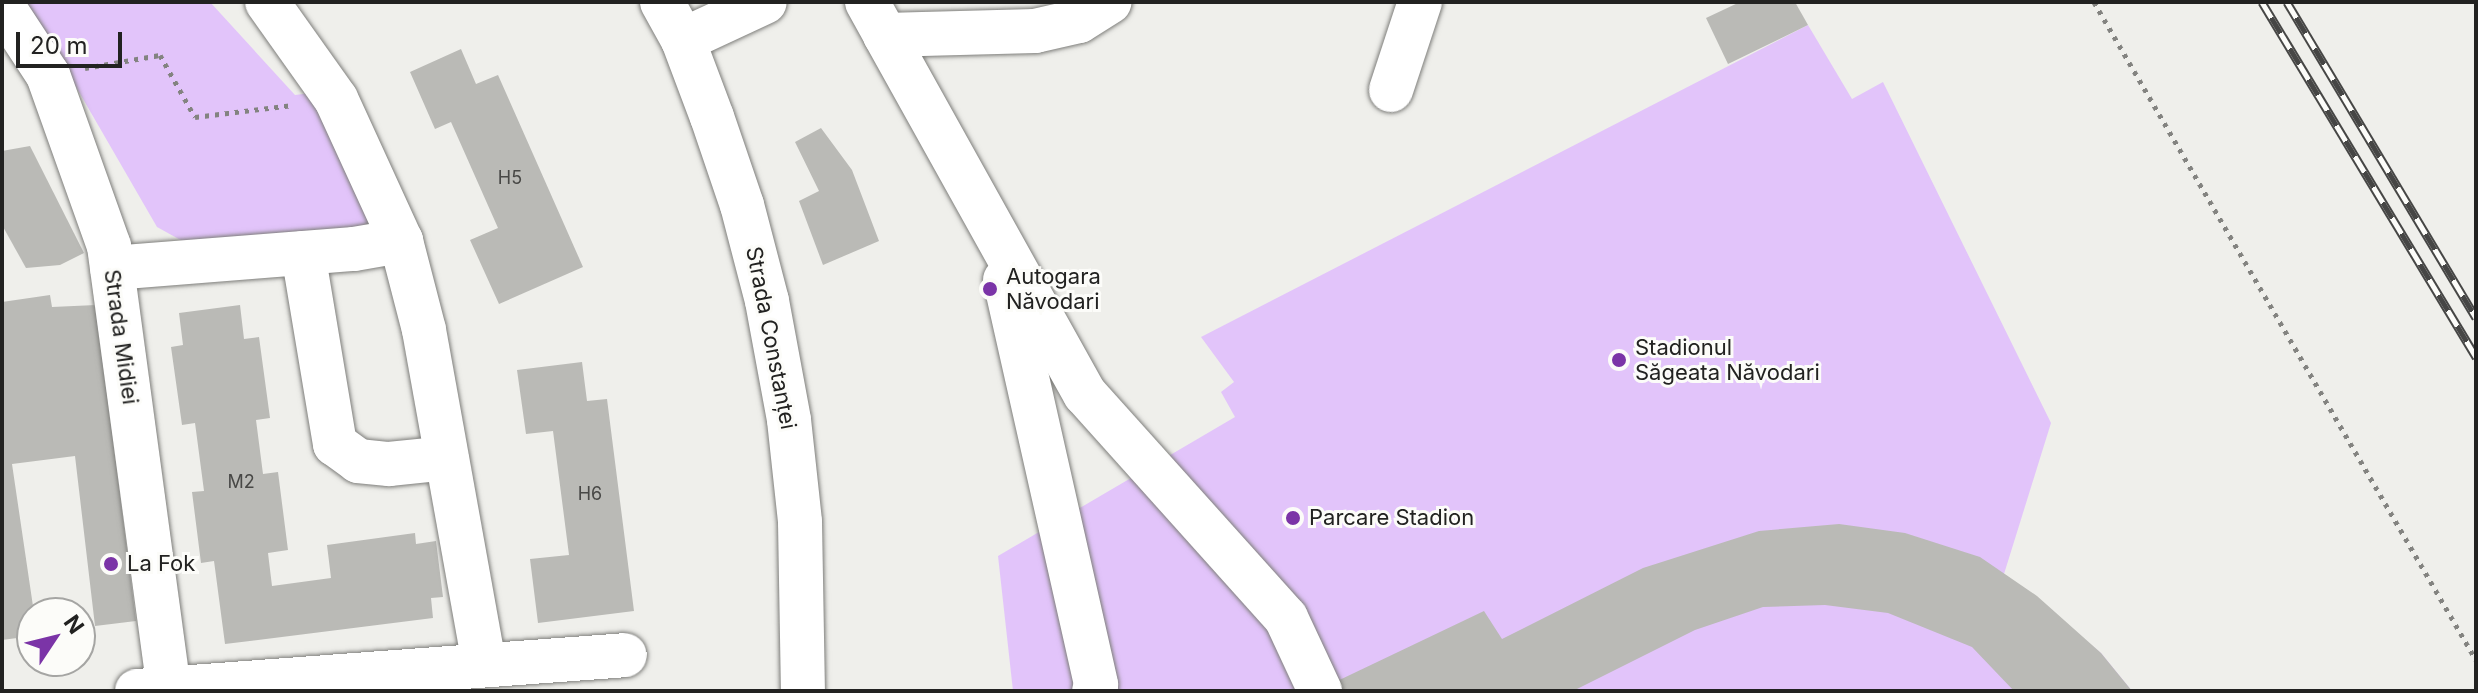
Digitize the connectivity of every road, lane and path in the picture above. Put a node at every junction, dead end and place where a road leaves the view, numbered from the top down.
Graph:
1 (267, 2) edge
2 (662, 2) edge
3 (765, 2) edge
4 (1110, 2) edge
5 (1420, 2) edge
6 (2094, 2) edge
7 (876, 18) edge
8 (8, 29) edge
9 (683, 40) junction
10 (48, 75) junction
11 (1391, 90) dead end
12 (336, 99) junction
13 (993, 230) junction
14 (401, 241) junction
15 (303, 253) junction
16 (112, 268) junction
17 (447, 458) junction
18 (625, 655) dead end
19 (2476, 660) edge
20 (484, 663) junction
21 (1095, 688) edge
22 (158, 690) edge
23 (803, 691) edge
24 (1320, 691) edge

1 - 12 street
2 - 9 street, Strada Constanței
3 - 9 street
4 - 7 street
5 - 11 street
6 - 19 path
7 - 13 street
8 - 10 street, Strada Midiei
9 - 23 street, Strada Constanței
10 - 12 path
10 - 16 street, Strada Midiei
12 - 14 street
13 - 21 street
13 - 24 street
14 - 15 street
14 - 17 street
15 - 16 street
15 - 17 street
16 - 22 street, Strada Midiei
17 - 20 street
18 - 20 street
20 - 22 street

